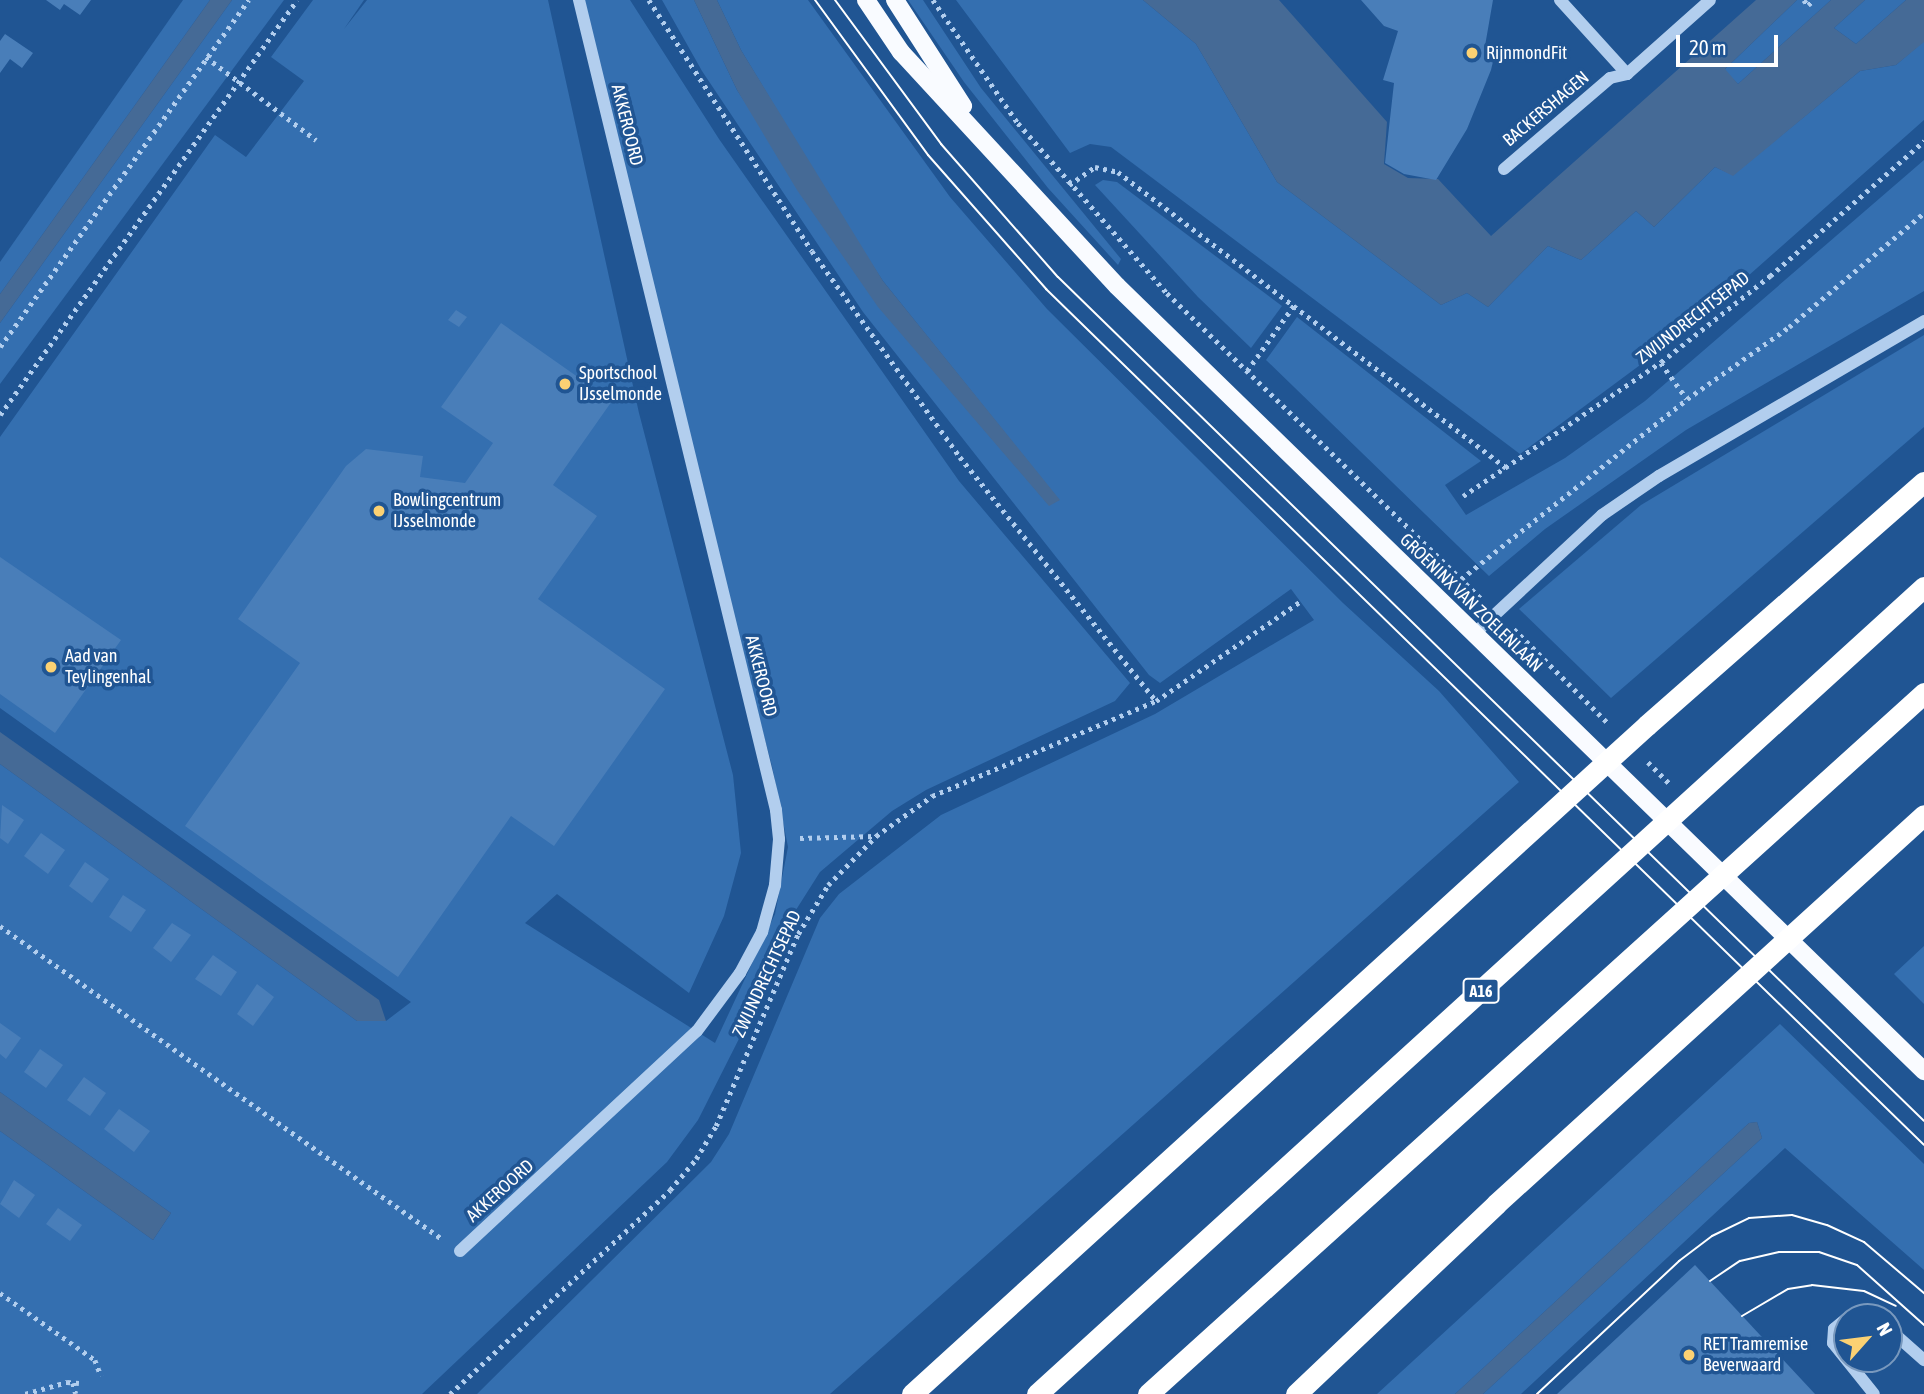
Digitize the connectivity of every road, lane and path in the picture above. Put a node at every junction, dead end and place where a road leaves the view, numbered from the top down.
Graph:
1 (248, 0) edge
2 (297, 0) edge
3 (579, 0) edge
4 (649, 0) edge
5 (866, 0) edge
6 (895, 0) edge
7 (933, 0) edge
8 (1559, 0) edge
9 (1710, 0) edge
10 (1804, 0) edge
11 (1814, 0) edge
12 (206, 57) junction
13 (1627, 74) junction
14 (238, 83) junction
15 (316, 140) dead end
16 (1924, 141) edge
17 (996, 156) junction
18 (1504, 169) dead end
19 (1069, 185) junction
20 (1924, 213) edge
21 (1294, 304) junction
22 (1924, 321) edge
23 (0, 347) edge
24 (1661, 362) junction
25 (1247, 371) junction
26 (1687, 399) junction
27 (0, 415) edge
28 (1506, 468) junction
29 (1924, 482) edge
30 (1463, 496) dead end
31 (1461, 579) junction
32 (1924, 587) edge
33 (1301, 601) dead end
34 (1496, 612) junction
35 (1478, 640) junction
36 (1924, 693) edge
37 (1156, 701) junction
38 (1924, 815) edge
39 (876, 836) junction
40 (779, 839) junction
41 (0, 926) edge
42 (1924, 1071) edge
43 (460, 1251) joint
44 (0, 1293) edge
45 (1903, 1341) edge
46 (1924, 1360) edge
47 (1857, 1373) edge
48 (101, 1376) dead end
49 (73, 1382) junction
50 (79, 1383) dead end
51 (25, 1394) edge
52 (76, 1394) edge
53 (450, 1394) edge
54 (912, 1394) edge
55 (1037, 1394) edge
56 (1148, 1394) edge
57 (1296, 1394) edge
58 (1874, 1394) edge

1 - 12 path
2 - 14 path
3 - 40 street, AKKEROORD
4 - 37 path
5 - 17 main road, GROENINX VAN ZOELENLAAN
6 - 17 main road, GROENINX VAN ZOELENLAAN
7 - 19 path, GROENINX VAN ZOELENLAAN
8 - 13 street
9 - 13 street, BACKERSHAGEN
10 - 11 path
12 - 14 path
12 - 23 path
13 - 18 street, BACKERSHAGEN
14 - 15 path
14 - 27 path
16 - 24 path, ZWIJNDRECHTSEPAD
17 - 35 main road, GROENINX VAN ZOELENLAAN
19 - 21 path
19 - 25 path, GROENINX VAN ZOELENLAAN
20 - 26 path
21 - 25 path
21 - 28 path
22 - 34 street
24 - 26 path
24 - 28 path, ZWIJNDRECHTSEPAD
25 - 31 path, GROENINX VAN ZOELENLAAN
26 - 31 path
28 - 30 path, ZWIJNDRECHTSEPAD
29 - 54 highway
31 - 34 path, GROENINX VAN ZOELENLAAN
32 - 55 highway, A16
33 - 37 path, ZWIJNDRECHTSEPAD
34 - 35 street
35 - 42 main road, GROENINX VAN ZOELENLAAN
36 - 56 highway
37 - 39 path, ZWIJNDRECHTSEPAD
38 - 57 highway
39 - 40 path
39 - 53 path, ZWIJNDRECHTSEPAD
40 - 43 street, AKKEROORD
41 - 43 path
44 - 48 path
45 - 46 street
47 - 58 street
49 - 50 path
49 - 51 path
49 - 52 path

